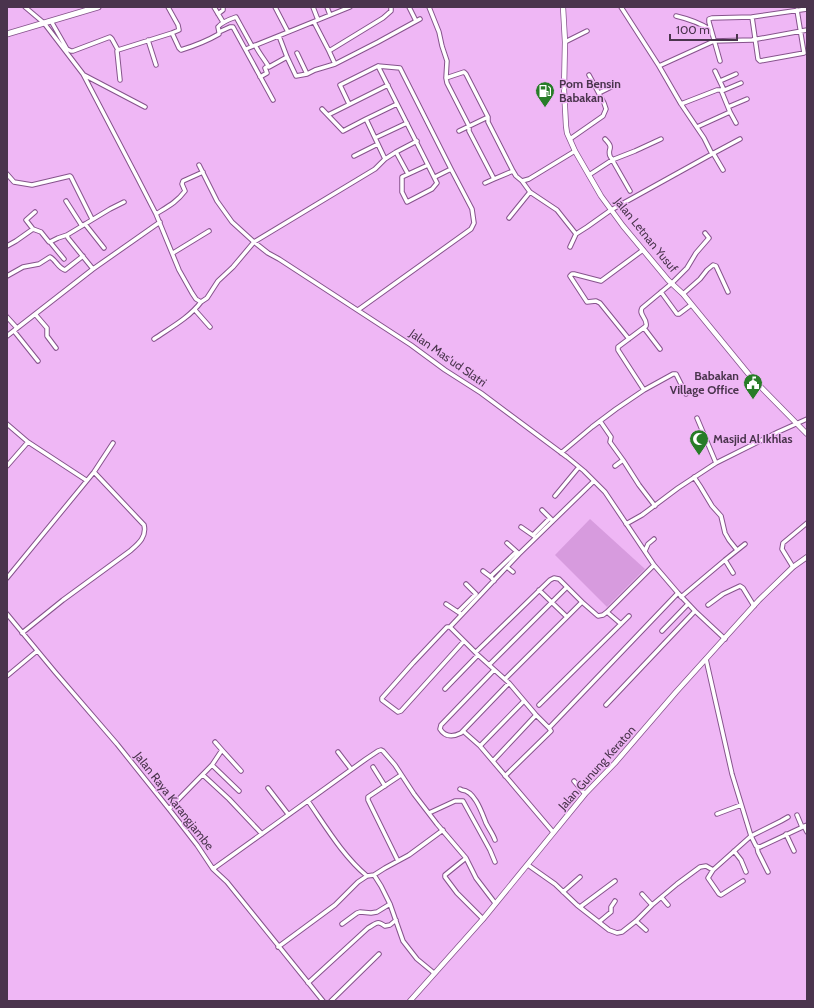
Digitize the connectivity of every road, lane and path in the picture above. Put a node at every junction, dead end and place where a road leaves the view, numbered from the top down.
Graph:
1 (25, 7) edge
2 (98, 7) edge
3 (168, 7) edge
4 (214, 7) edge
5 (223, 7) edge
6 (275, 7) edge
7 (313, 7) edge
8 (327, 7) edge
9 (350, 7) edge
10 (391, 7) edge
11 (409, 7) edge
12 (429, 7) edge
13 (563, 7) edge
14 (621, 7) edge
15 (807, 8) edge
16 (797, 10) junction
17 (218, 14) junction
18 (330, 15) junction
19 (676, 16) dead end
20 (752, 16) junction
21 (420, 19) dead end
22 (51, 21) junction
23 (316, 21) junction
24 (223, 22) junction
25 (416, 22) junction
26 (44, 23) junction
27 (711, 30) junction
28 (807, 30) edge
29 (801, 31) junction
30 (219, 32) junction
31 (288, 32) junction
32 (587, 32) dead end
33 (172, 33) junction
34 (7, 34) edge
35 (279, 36) junction
36 (756, 39) junction
37 (148, 40) junction
38 (714, 41) junction
39 (565, 42) junction
40 (253, 46) junction
41 (246, 49) junction
42 (118, 50) junction
43 (329, 51) junction
44 (297, 53) dead end
45 (806, 53) edge
46 (286, 57) junction
47 (720, 61) dead end
48 (335, 64) junction
49 (156, 65) dead end
50 (268, 66) junction
51 (378, 66) junction
52 (659, 66) junction
53 (715, 70) dead end
54 (83, 74) junction
55 (307, 74) junction
56 (736, 74) dead end
57 (588, 76) dead end
58 (260, 77) junction
59 (446, 78) junction
60 (120, 80) dead end
61 (720, 81) junction
62 (741, 83) dead end
63 (388, 85) junction
64 (613, 86) dead end
65 (723, 91) junction
66 (599, 93) junction
67 (747, 99) dead end
68 (273, 100) dead end
69 (350, 104) junction
70 (397, 104) junction
71 (682, 104) junction
72 (144, 107) dead end
73 (728, 107) junction
74 (322, 108) dead end
75 (730, 112) junction
76 (328, 115) junction
77 (488, 117) junction
78 (366, 119) junction
79 (407, 123) junction
80 (736, 123) dead end
81 (469, 126) junction
82 (697, 127) junction
83 (459, 131) dead end
84 (375, 138) junction
85 (570, 139) junction
86 (605, 139) dead end
87 (661, 139) dead end
88 (740, 139) dead end
89 (416, 141) junction
90 (378, 144) junction
91 (575, 151) junction
92 (396, 152) junction
93 (713, 154) junction
94 (354, 156) dead end
95 (385, 159) junction
96 (612, 160) junction
97 (428, 164) junction
98 (199, 165) dead end
99 (451, 169) junction
100 (723, 170) dead end
101 (513, 171) junction
102 (203, 172) junction
103 (7, 174) edge
104 (408, 174) junction
105 (589, 174) junction
106 (435, 177) junction
107 (494, 179) junction
108 (522, 181) junction
109 (485, 183) dead end
110 (630, 191) dead end
111 (530, 192) junction
112 (66, 201) dead end
113 (124, 202) dead end
114 (611, 210) junction
115 (35, 212) dead end
116 (156, 214) junction
117 (509, 218) dead end
118 (92, 219) junction
119 (160, 222) junction
120 (84, 225) junction
121 (33, 229) junction
122 (209, 231) dead end
123 (705, 233) dead end
124 (576, 234) junction
125 (67, 235) junction
126 (50, 242) junction
127 (254, 242) junction
128 (7, 246) edge
129 (570, 246) dead end
130 (104, 248) dead end
131 (643, 250) junction
132 (172, 253) junction
133 (83, 256) junction
134 (64, 259) dead end
135 (93, 270) junction
136 (7, 276) edge
137 (672, 283) junction
138 (661, 292) junction
139 (728, 292) dead end
140 (683, 294) junction
141 (201, 302) junction
142 (691, 305) junction
143 (195, 310) junction
144 (358, 310) junction
145 (35, 314) junction
146 (7, 317) edge
147 (210, 327) dead end
148 (644, 328) junction
149 (15, 329) junction
150 (7, 336) edge
151 (154, 339) dead end
152 (629, 339) junction
153 (56, 348) dead end
154 (660, 349) dead end
155 (38, 360) dead end
156 (644, 390) junction
157 (686, 394) dead end
158 (697, 418) dead end
159 (807, 419) edge
160 (600, 421) junction
161 (7, 424) edge
162 (796, 424) junction
163 (807, 434) edge
164 (28, 442) junction
165 (113, 443) dead end
166 (562, 453) junction
167 (623, 460) junction
168 (716, 463) junction
169 (7, 466) edge
170 (615, 466) dead end
171 (579, 467) junction
172 (94, 472) junction
173 (694, 477) junction
174 (86, 480) junction
175 (594, 480) junction
176 (555, 496) dead end
177 (655, 506) junction
178 (542, 510) dead end
179 (552, 520) junction
180 (807, 523) edge
181 (626, 524) junction
182 (521, 527) dead end
183 (534, 537) junction
184 (654, 539) dead end
185 (508, 543) dead end
186 (745, 544) dead end
187 (737, 550) junction
188 (645, 552) junction
189 (518, 553) junction
190 (807, 557) edge
191 (725, 560) junction
192 (654, 565) junction
193 (507, 567) junction
194 (793, 567) junction
195 (483, 571) dead end
196 (513, 572) dead end
197 (733, 573) dead end
198 (7, 578) edge
199 (492, 579) junction
200 (466, 584) dead end
201 (567, 587) junction
202 (540, 590) junction
203 (678, 593) junction
204 (477, 595) junction
205 (681, 597) junction
206 (552, 602) junction
207 (582, 602) junction
208 (446, 604) dead end
209 (688, 604) junction
210 (708, 605) dead end
211 (754, 606) junction
212 (695, 611) junction
213 (607, 612) junction
214 (460, 613) junction
215 (7, 614) edge
216 (629, 616) dead end
217 (567, 617) junction
218 (621, 624) junction
219 (450, 626) junction
220 (662, 631) dead end
221 (22, 633) junction
222 (726, 638) junction
223 (464, 641) junction
224 (37, 651) junction
225 (477, 654) junction
226 (706, 659) junction
227 (489, 665) junction
228 (494, 670) junction
229 (7, 676) edge
230 (505, 679) junction
231 (509, 683) junction
232 (445, 689) dead end
233 (524, 701) junction
234 (539, 705) dead end
235 (606, 705) dead end
236 (536, 715) junction
237 (549, 728) junction
238 (463, 731) junction
239 (215, 742) dead end
240 (480, 746) junction
241 (222, 750) junction
242 (338, 752) dead end
243 (493, 761) junction
244 (212, 765) junction
245 (373, 766) dead end
246 (352, 769) junction
247 (241, 771) dead end
248 (203, 775) junction
249 (401, 775) junction
250 (505, 776) junction
251 (574, 781) dead end
252 (385, 786) junction
253 (268, 788) dead end
254 (460, 789) dead end
255 (239, 791) dead end
256 (585, 794) junction
257 (470, 795) junction
258 (308, 801) junction
259 (463, 801) junction
260 (741, 805) junction
261 (169, 809) junction
262 (429, 813) junction
263 (288, 814) junction
264 (717, 814) dead end
265 (796, 815) dead end
266 (788, 817) dead end
267 (804, 826) edge
268 (443, 830) junction
269 (553, 832) junction
270 (807, 832) edge
271 (262, 834) junction
272 (786, 834) junction
273 (751, 836) junction
274 (495, 840) dead end
275 (757, 847) junction
276 (734, 851) junction
277 (794, 851) dead end
278 (466, 858) junction
279 (398, 861) junction
280 (495, 862) dead end
281 (528, 865) junction
282 (213, 869) junction
283 (713, 870) junction
284 (746, 872) dead end
285 (768, 872) dead end
286 (374, 875) junction
287 (367, 876) junction
288 (580, 877) dead end
289 (615, 881) dead end
290 (743, 881) dead end
291 (563, 892) junction
292 (642, 894) dead end
293 (662, 898) junction
294 (615, 901) dead end
295 (495, 903) junction
296 (390, 904) junction
297 (652, 905) junction
298 (668, 905) dead end
299 (580, 907) junction
300 (483, 919) junction
301 (396, 920) junction
302 (636, 921) junction
303 (599, 922) junction
304 (342, 924) dead end
305 (646, 930) dead end
306 (278, 947) junction
307 (379, 954) dead end
308 (434, 973) junction
309 (308, 983) junction
310 (323, 1001) edge
311 (331, 1001) edge
312 (410, 1001) edge

1 - 26 street
2 - 22 main road
3 - 33 street
4 - 17 street
5 - 17 street
6 - 31 street
7 - 23 street
8 - 18 street
9 - 18 street
10 - 43 street
11 - 25 street
12 - 59 street
13 - 39 street, Jalan Letnan Yusuf
14 - 52 street
15 - 16 street
16 - 20 street
16 - 29 street
17 - 24 street
18 - 23 street
19 - 27 street
20 - 27 street
20 - 36 street
21 - 25 street
22 - 26 main road
22 - 42 street
23 - 31 street
23 - 43 street
24 - 30 street
24 - 40 street
25 - 48 street
26 - 34 main road
26 - 54 street
27 - 38 street
28 - 29 street
29 - 36 street
29 - 45 street
30 - 33 street
30 - 41 street
31 - 35 street
32 - 39 street
33 - 37 street
35 - 40 street
35 - 46 street
36 - 38 street
36 - 45 street
37 - 42 street
37 - 49 street
38 - 47 street
38 - 52 street
39 - 85 street, Jalan Letnan Yusuf
40 - 41 street
40 - 50 street
41 - 58 street
42 - 60 street
43 - 48 street
44 - 55 street
46 - 50 street
46 - 55 street
48 - 55 street
50 - 58 street
51 - 63 street
51 - 69 street
51 - 99 street
52 - 71 street
53 - 61 street
54 - 72 street
54 - 116 street
56 - 61 street
57 - 66 street
58 - 68 street
59 - 77 street
59 - 81 street
61 - 65 street
62 - 65 street
63 - 69 street
63 - 70 street
64 - 66 street
65 - 71 street
65 - 73 street
66 - 85 street
67 - 73 street
69 - 76 street
70 - 78 street
70 - 79 street
71 - 82 street
73 - 75 street
74 - 76 street
75 - 80 street
75 - 82 street
76 - 78 street
77 - 81 street
77 - 101 street
78 - 84 street
79 - 84 street
79 - 89 street
81 - 83 street
81 - 107 street
82 - 93 street
84 - 90 street
85 - 91 street, Jalan Letnan Yusuf
86 - 96 street
87 - 96 street
88 - 93 street
89 - 92 street
89 - 97 street
90 - 94 street
90 - 95 street
91 - 105 street, Jalan Letnan Yusuf
91 - 108 street
92 - 95 street
92 - 104 street
93 - 100 street
93 - 114 street
95 - 127 street
96 - 105 street
96 - 110 street
97 - 104 street
97 - 106 street
98 - 102 street, Jalan Mas'ud Slatri
99 - 106 street
99 - 144 street
101 - 107 street
101 - 108 street
102 - 116 street
102 - 127 street, Jalan Mas'ud Slatri
103 - 118 street
104 - 106 street
105 - 114 street, Jalan Letnan Yusuf
107 - 109 street
108 - 111 street
111 - 117 street
111 - 124 street
112 - 120 street
113 - 118 street
114 - 124 street
114 - 131 street, Jalan Letnan Yusuf
115 - 121 street
116 - 119 street
118 - 120 street
119 - 132 street
119 - 135 street
120 - 125 street
120 - 130 street
121 - 126 street
121 - 128 street
122 - 132 street
123 - 137 street
124 - 129 street
125 - 126 street
125 - 133 street
126 - 134 street
127 - 141 street
127 - 144 street, Jalan Mas'ud Slatri
131 - 137 street, Jalan Letnan Yusuf
131 - 152 street
132 - 141 street
133 - 135 street
133 - 136 street
135 - 145 street
137 - 138 street
137 - 140 street, Jalan Letnan Yusuf
138 - 142 street
138 - 148 street
139 - 140 street
140 - 142 street, Jalan Letnan Yusuf
141 - 143 street
142 - 162 street, Jalan Letnan Yusuf
143 - 147 street
143 - 151 street
144 - 166 street, Jalan Mas'ud Slatri
145 - 149 street
145 - 153 street
146 - 149 street
148 - 152 street
148 - 154 street
149 - 150 street
149 - 155 street
152 - 156 street
156 - 157 street
156 - 160 street
158 - 168 street
159 - 162 street
160 - 166 street
160 - 167 street
161 - 164 street
162 - 163 street, Jalan Letnan Yusuf
162 - 168 street
164 - 169 street
164 - 174 street
165 - 172 street
166 - 171 street, Jalan Mas'ud Slatri
167 - 170 street
167 - 177 street
168 - 173 street
171 - 175 street, Jalan Mas'ud Slatri
171 - 176 street
172 - 174 street
172 - 221 street
173 - 177 street
173 - 187 street
174 - 198 street
175 - 179 street
175 - 181 street, Jalan Mas'ud Slatri
177 - 181 street
178 - 179 street
179 - 183 street
180 - 194 street
181 - 188 street, Jalan Mas'ud Slatri
182 - 183 street
183 - 189 street
184 - 188 street
185 - 189 street
186 - 187 street
187 - 191 street
188 - 192 street, Jalan Mas'ud Slatri
189 - 193 street
189 - 199 street
190 - 194 street, Jalan Gunung Keraton
191 - 197 street
191 - 205 street
192 - 203 street, Jalan Mas'ud Slatri
192 - 213 street
193 - 196 street
193 - 199 street
194 - 211 street, Jalan Gunung Keraton
195 - 199 street
199 - 204 street
200 - 204 street
201 - 202 street
201 - 206 street
201 - 207 street
202 - 206 street
202 - 225 street
203 - 205 street, Jalan Mas'ud Slatri
203 - 237 street
204 - 214 street
205 - 209 street, Jalan Mas'ud Slatri
206 - 217 street
206 - 227 street
207 - 213 street
207 - 217 street
208 - 214 street
209 - 212 street, Jalan Mas'ud Slatri
209 - 220 street
210 - 211 street
211 - 222 street, Jalan Gunung Keraton
212 - 222 street, Jalan Mas'ud Slatri
212 - 235 street
213 - 218 street
214 - 219 street
215 - 221 street, Jalan Raya Karangjambe
216 - 218 street
217 - 230 street
218 - 234 street
219 - 223 street
219 - 223 street
221 - 224 street, Jalan Raya Karangjambe
222 - 226 street, Jalan Gunung Keraton
223 - 225 street
224 - 229 street
224 - 261 street, Jalan Raya Karangjambe
225 - 227 street
225 - 232 street
226 - 256 street, Jalan Gunung Keraton
226 - 260 street
227 - 228 street
228 - 230 street
228 - 238 street
230 - 231 street
231 - 233 street
231 - 238 street
233 - 236 street
233 - 240 street
236 - 237 street
236 - 243 street
237 - 250 street
238 - 240 street
239 - 241 street
240 - 243 street
241 - 244 street
241 - 247 street
242 - 246 street
243 - 250 street
244 - 248 street
244 - 255 street
245 - 252 street
246 - 249 street
246 - 258 street
248 - 261 street
248 - 271 street
249 - 252 street
249 - 262 street
250 - 269 street
251 - 256 street
252 - 279 street
253 - 263 street
254 - 257 street
256 - 269 street, Jalan Gunung Keraton
257 - 259 street
257 - 274 street
258 - 263 street
258 - 287 street
259 - 262 street
259 - 280 street
260 - 264 street
260 - 273 street
261 - 282 street, Jalan Raya Karangjambe
262 - 268 street
263 - 271 street
265 - 267 street
266 - 273 street
267 - 270 street
267 - 272 street
268 - 278 street
268 - 279 street
269 - 281 street, Jalan Gunung Keraton
271 - 282 street
272 - 275 street
272 - 277 street
273 - 275 street
273 - 276 street
275 - 285 street
276 - 283 street
276 - 284 street
278 - 295 street
278 - 300 street
279 - 286 street
281 - 291 street
281 - 295 street, Jalan Gunung Keraton
282 - 306 street, Jalan Raya Karangjambe
283 - 290 street
283 - 293 street
286 - 287 street
286 - 296 street
287 - 306 street
288 - 291 street
289 - 299 street
291 - 299 street
292 - 297 street
293 - 297 street
293 - 298 street
294 - 303 street
295 - 300 street, Jalan Gunung Keraton
296 - 301 street
296 - 304 street
297 - 302 street
299 - 303 street
300 - 308 street, Jalan Gunung Keraton
301 - 308 street
301 - 309 street
302 - 303 street
302 - 305 street
306 - 309 street, Jalan Raya Karangjambe
307 - 311 street
308 - 312 street, Jalan Gunung Keraton
309 - 310 street, Jalan Raya Karangjambe

